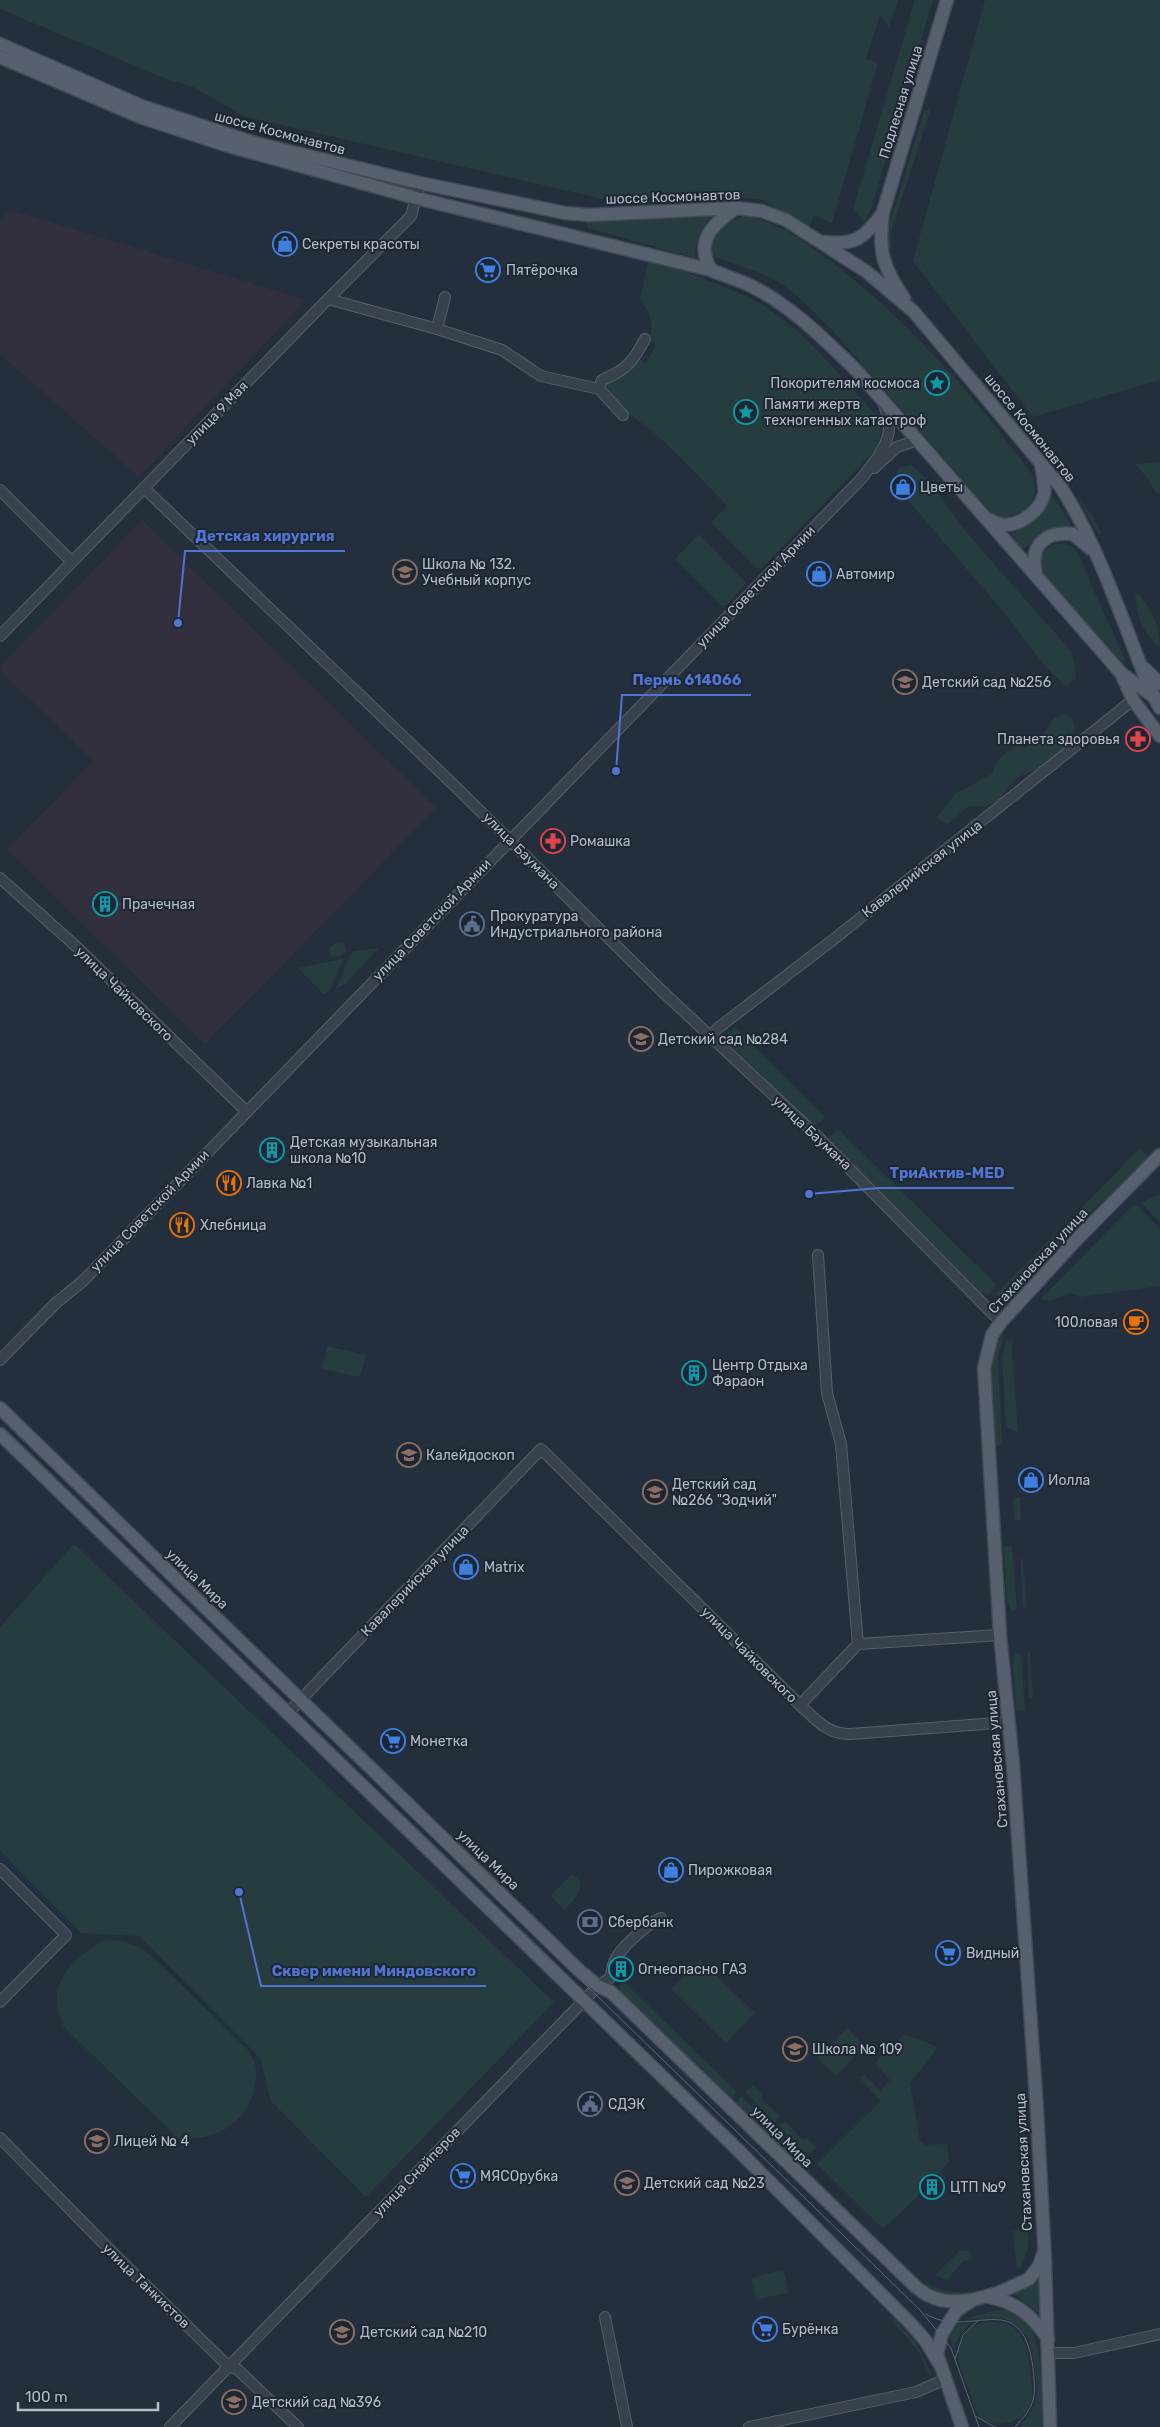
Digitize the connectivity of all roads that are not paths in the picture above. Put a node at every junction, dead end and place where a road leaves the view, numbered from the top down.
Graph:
1 (947, 0) edge
2 (0, 44) edge
3 (0, 57) edge
4 (420, 183) junction
5 (416, 198) junction
6 (736, 208) junction
7 (884, 212) junction
8 (823, 242) junction
9 (711, 270) junction
10 (445, 297) dead end
11 (328, 298) junction
12 (914, 312) junction
13 (438, 329) junction
14 (645, 339) dead end
15 (599, 389) junction
16 (883, 400) junction
17 (623, 414) dead end
18 (917, 440) junction
19 (1041, 464) junction
20 (862, 478) junction
21 (144, 488) junction
22 (0, 490) edge
23 (988, 519) junction
24 (1099, 559) junction
25 (72, 562) junction
26 (1038, 578) junction
27 (0, 636) edge
28 (1140, 664) junction
29 (1121, 673) junction
30 (1160, 684) edge
31 (1133, 700) junction
32 (1158, 701) edge
33 (1160, 736) edge
34 (509, 840) junction
35 (0, 878) edge
36 (711, 1036) junction
37 (246, 1112) junction
38 (1160, 1155) edge
39 (818, 1256) dead end
40 (1001, 1322) junction
41 (0, 1360) edge
42 (0, 1408) edge
43 (0, 1434) edge
44 (541, 1449) joint
45 (1000, 1635) junction
46 (858, 1644) junction
47 (301, 1700) junction
48 (800, 1705) junction
49 (288, 1713) junction
50 (1010, 1722) junction
51 (0, 1869) edge
52 (661, 1918) dead end
53 (598, 1986) junction
54 (584, 2001) junction
55 (0, 2002) edge
56 (0, 2138) edge
57 (1044, 2243) junction
58 (987, 2297) junction
59 (972, 2300) junction
60 (605, 2317) dead end
61 (1160, 2334) edge
62 (1048, 2339) junction
63 (1048, 2353) junction
64 (228, 2366) junction
65 (941, 2366) junction
66 (946, 2379) junction
67 (170, 2427) edge
68 (298, 2427) edge
69 (627, 2427) edge
70 (749, 2427) edge
71 (962, 2427) edge
72 (1050, 2427) edge

1 - 7 main road, Подлесная улица
2 - 4 main road, шоссе Космонавтов
3 - 5 main road, шоссе Космонавтов
4 - 5 street, улица 9 Мая
4 - 6 main road, шоссе Космонавтов
5 - 9 main road, шоссе Космонавтов
5 - 11 street, улица 9 Мая
6 - 8 main road, шоссе Космонавтов
6 - 9 main road
7 - 8 main road
7 - 12 main road
8 - 12 main road, шоссе Космонавтов
9 - 16 main road, шоссе Космонавтов
10 - 13 street
11 - 13 street
11 - 21 street, улица 9 Мая
12 - 19 main road, шоссе Космонавтов
13 - 15 street
14 - 15 street
15 - 17 street
16 - 18 main road, шоссе Космонавтов
16 - 20 street, улица Советской Армии
18 - 20 street, улица Советской Армии
18 - 23 main road, шоссе Космонавтов
19 - 23 main road
19 - 24 main road, шоссе Космонавтов
20 - 34 street, улица Советской Армии
21 - 25 street, улица 9 Мая
21 - 34 street, улица Баумана
22 - 25 street
23 - 26 main road, шоссе Космонавтов
24 - 26 main road
24 - 28 main road, шоссе Космонавтов
25 - 27 street, улица 9 Мая
26 - 29 main road, шоссе Космонавтов
28 - 30 main road
28 - 32 main road, шоссе Космонавтов
29 - 31 main road, шоссе Космонавтов
29 - 32 main road, шоссе Космонавтов
31 - 33 main road, шоссе Космонавтов
31 - 36 street, Кавалерийская улица
34 - 36 street, улица Баумана
34 - 37 street, улица Советской Армии
35 - 37 street, улица Чайковского
36 - 40 street, улица Баумана
37 - 41 street, улица Советской Армии
38 - 40 main road, Стахановская улица
39 - 46 street
40 - 45 main road, Стахановская улица
42 - 47 main road, улица Мира
43 - 49 main road
44 - 47 street, Кавалерийская улица
44 - 48 street, улица Чайковского
45 - 46 street
45 - 50 main road, Стахановская улица
46 - 48 street
47 - 49 street, Кавалерийская улица
47 - 53 main road, улица Мира
48 - 50 street, улица Чайковского
49 - 54 main road
50 - 57 main road, Стахановская улица
51 - 55 street
52 - 53 street, улица Снайперов
53 - 54 street, улица Снайперов
53 - 59 main road, улица Мира
54 - 64 street, улица Снайперов
54 - 65 main road
56 - 64 street, улица Танкистов
57 - 58 main road, улица Мира
57 - 62 main road, Стахановская улица
58 - 59 main road, улица Мира
58 - 62 main road
59 - 65 main road
60 - 69 street
61 - 63 street
62 - 63 main road, Стахановская улица
63 - 72 main road, Стахановская улица
64 - 67 street, улица Снайперов
64 - 68 street, улица Танкистов
65 - 66 main road
66 - 70 street
66 - 71 main road

